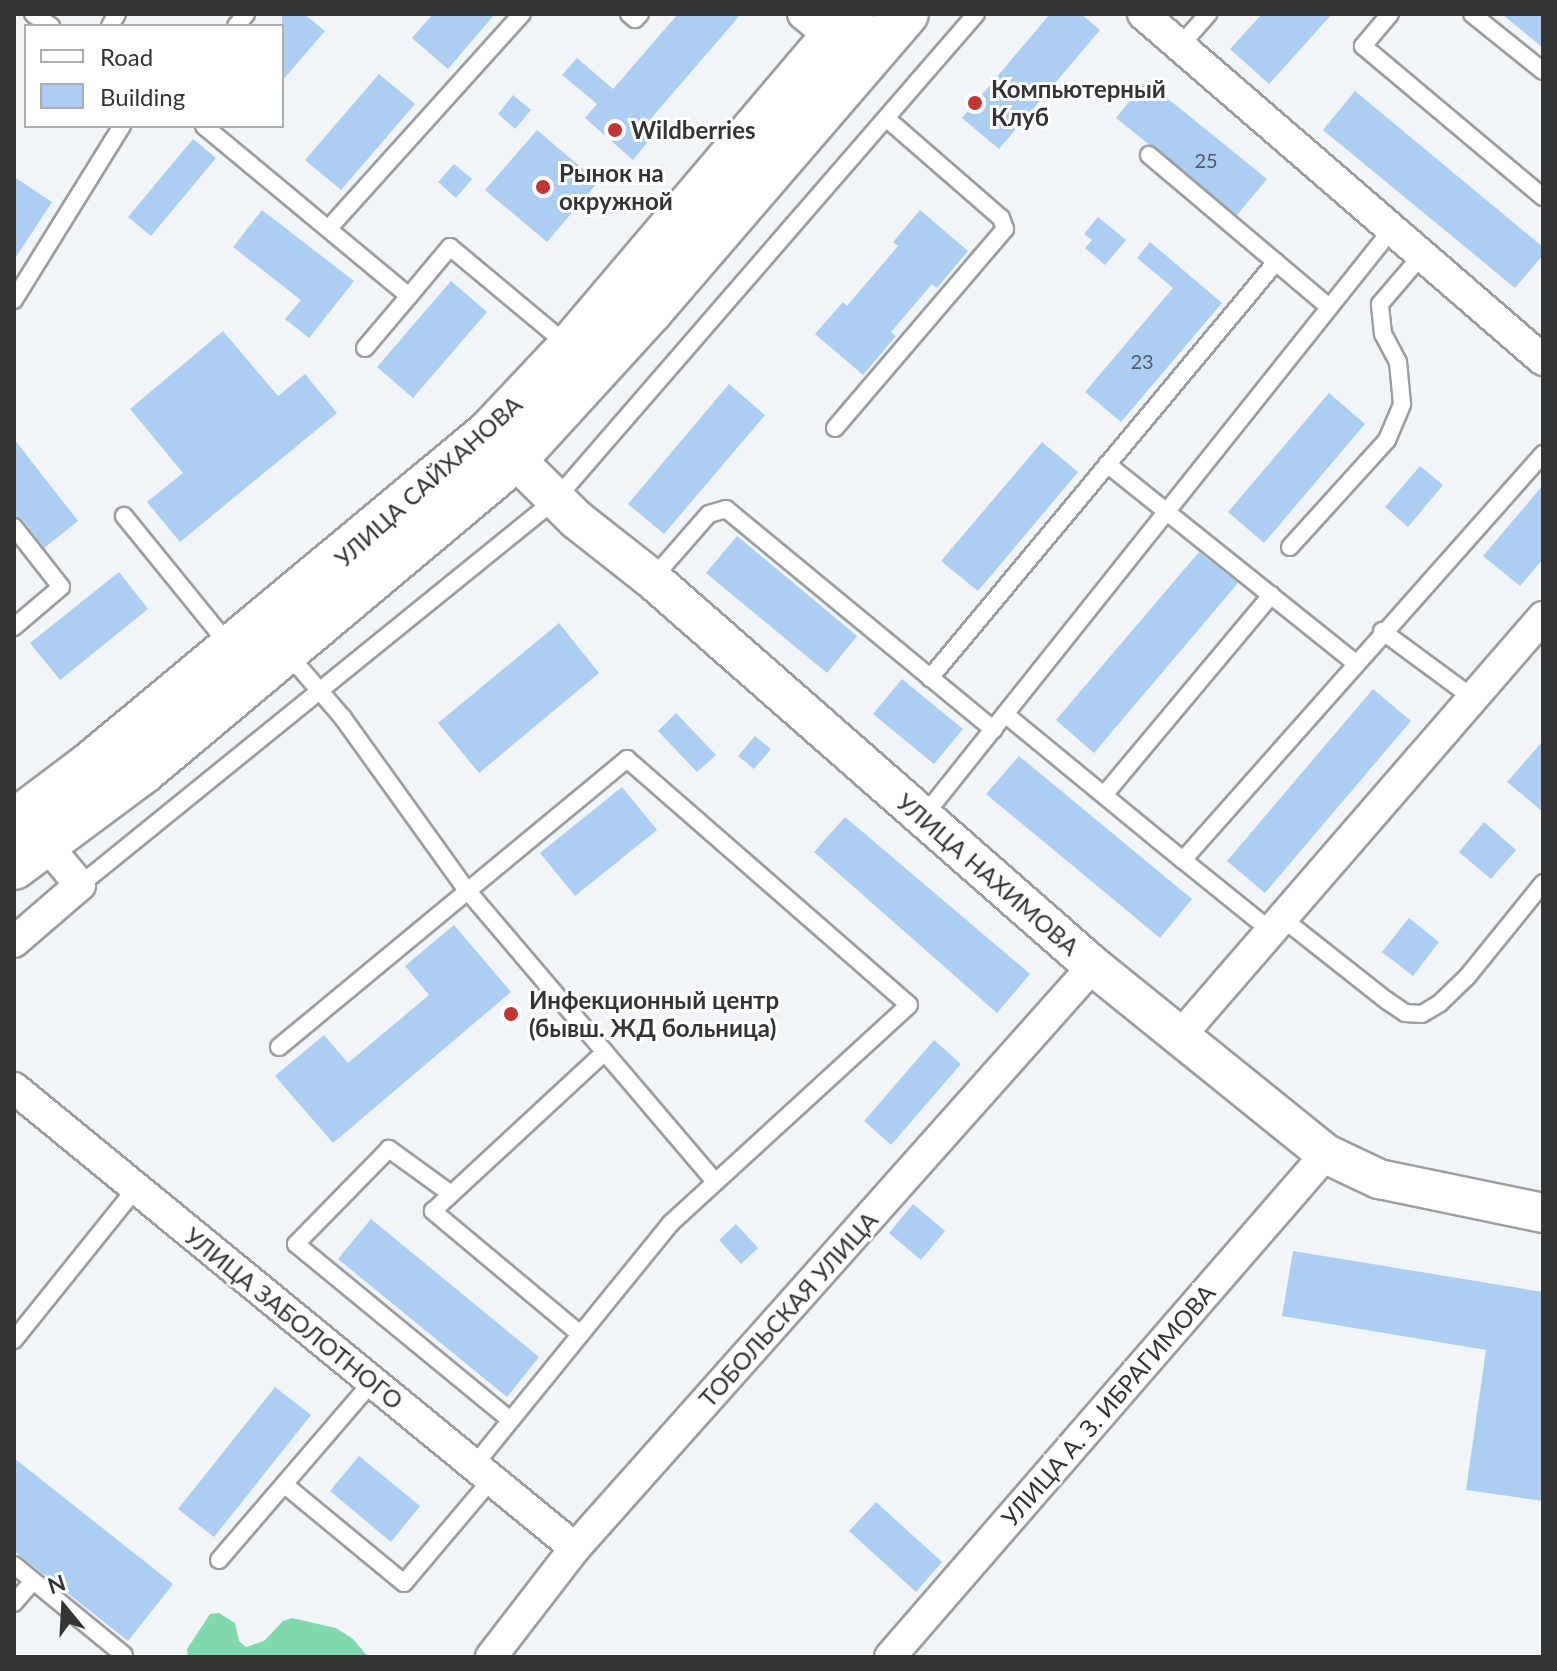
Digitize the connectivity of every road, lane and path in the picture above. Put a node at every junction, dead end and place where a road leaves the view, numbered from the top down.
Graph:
1 (522, 14) edge
2 (629, 14) edge
3 (640, 14) edge
4 (906, 14) edge
5 (976, 14) edge
6 (1143, 14) edge
7 (1208, 14) edge
8 (1390, 14) edge
9 (1472, 14) edge
10 (838, 32) edge
11 (1180, 46) junction
12 (1543, 71) edge
13 (886, 118) junction
14 (121, 128) edge
15 (206, 128) edge
16 (1149, 155) dead end
17 (1543, 197) edge
18 (329, 228) junction
19 (1392, 229) junction
20 (1422, 255) junction
21 (1276, 262) junction
22 (409, 296) junction
23 (14, 300) edge
24 (1328, 306) junction
25 (365, 348) dead end
26 (583, 359) junction
27 (1543, 360) edge
28 (835, 428) dead end
29 (502, 447) junction
30 (1543, 454) edge
31 (1107, 464) junction
32 (555, 500) junction
33 (1166, 511) junction
34 (124, 516) dead end
35 (14, 527) edge
36 (1290, 547) dead end
37 (652, 579) junction
38 (1271, 595) junction
39 (1543, 617) edge
40 (14, 627) edge
41 (1382, 631) junction
42 (232, 648) junction
43 (287, 653) junction
44 (1355, 663) junction
45 (930, 678) junction
46 (320, 691) junction
47 (1473, 698) junction
48 (1005, 714) junction
49 (994, 730) junction
50 (1104, 795) junction
51 (923, 817) junction
52 (25, 844) edge
53 (1183, 860) junction
54 (1543, 883) edge
55 (80, 885) junction
56 (466, 889) junction
57 (1277, 924) junction
58 (14, 942) edge
59 (1093, 966) junction
60 (1181, 1035) junction
61 (279, 1047) dead end
62 (605, 1052) junction
63 (15, 1091) edge
64 (1326, 1154) junction
65 (714, 1180) junction
66 (136, 1188) junction
67 (451, 1194) junction
68 (1543, 1213) edge
69 (580, 1334) junction
70 (14, 1340) edge
71 (372, 1382) junction
72 (510, 1420) junction
73 (483, 1472) junction
74 (285, 1485) junction
75 (575, 1548) junction
76 (219, 1560) dead end
77 (14, 1565) edge
78 (33, 1581) junction
79 (14, 1603) edge
80 (124, 1655) edge
81 (491, 1657) edge
82 (890, 1657) edge

1 - 18 lane
2 - 3 lane
4 - 10 main road
5 - 13 lane
6 - 11 street
7 - 11 lane
8 - 17 lane
9 - 12 lane
10 - 26 main road
11 - 19 street
13 - 28 lane
13 - 32 lane
14 - 23 lane
15 - 18 lane
16 - 21 lane
18 - 22 lane
19 - 20 street
19 - 24 lane
20 - 27 street
20 - 36 lane
21 - 24 lane
21 - 31 lane
22 - 25 lane
22 - 26 lane
24 - 33 lane
26 - 29 main road
29 - 32 street, УЛИЦА НАХИМОВА
29 - 42 main road, УЛИЦА САЙХАНОВА
29 - 43 main road
30 - 41 lane
31 - 33 lane
31 - 45 lane
32 - 37 street, УЛИЦА НАХИМОВА
32 - 46 lane
33 - 38 lane
33 - 48 lane
34 - 42 lane
35 - 40 lane
37 - 45 lane
37 - 51 street, УЛИЦА НАХИМОВА
38 - 44 lane
38 - 50 lane
39 - 47 street
41 - 44 lane
41 - 47 lane
42 - 52 main road, УЛИЦА САЙХАНОВА
43 - 46 lane
43 - 52 main road
44 - 53 lane
45 - 49 lane
46 - 55 lane
46 - 56 lane
47 - 57 street
48 - 49 lane
48 - 50 lane
49 - 51 lane
50 - 53 lane
51 - 59 street, УЛИЦА НАХИМОВА
52 - 55 street
53 - 57 lane
54 - 57 lane
55 - 58 street
56 - 61 lane
56 - 62 lane
56 - 65 lane
57 - 60 street
59 - 60 street, УЛИЦА НАХИМОВА
59 - 75 street, ТОБОЛЬСКАЯ УЛИЦА
60 - 64 street, УЛИЦА НАХИМОВА
62 - 65 lane
62 - 67 lane
63 - 66 street, УЛИЦА ЗАБОЛОТНОГО
64 - 68 street, УЛИЦА НАХИМОВА
64 - 82 street, УЛИЦА А. З. ИБРАГИМОВА
65 - 69 lane
66 - 70 lane
66 - 71 street, УЛИЦА ЗАБОЛОТНОГО
67 - 69 lane
67 - 72 lane
69 - 72 lane
71 - 73 street, УЛИЦА ЗАБОЛОТНОГО
71 - 74 lane
72 - 73 lane
73 - 74 lane
73 - 75 street, УЛИЦА ЗАБОЛОТНОГО
74 - 76 lane
75 - 81 street, ТОБОЛЬСКАЯ УЛИЦА
77 - 78 lane
78 - 79 lane
78 - 80 lane

